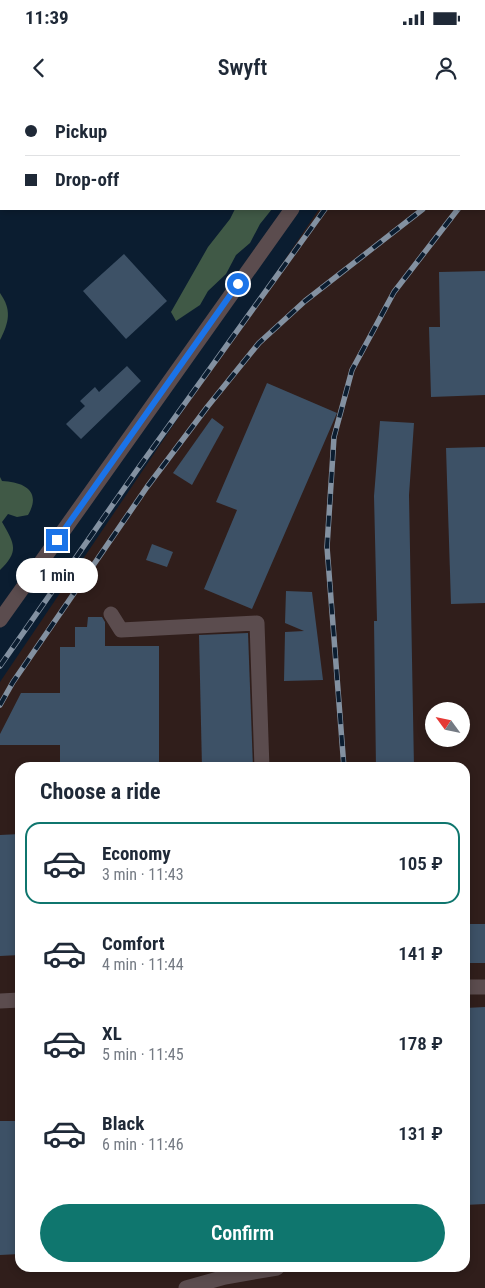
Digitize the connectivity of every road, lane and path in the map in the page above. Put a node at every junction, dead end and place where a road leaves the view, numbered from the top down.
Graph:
1 (291, 210) edge
2 (111, 614) dead end
3 (0, 620) edge
4 (262, 762) edge
5 (470, 987) edge
6 (485, 987) edge
7 (15, 1000) edge
8 (0, 1001) edge
9 (263, 1272) edge
10 (225, 1283) edge
11 (186, 1288) edge

1 - 3 lane
2 - 4 lane
5 - 6 lane
7 - 8 lane
9 - 10 lane
10 - 11 lane

